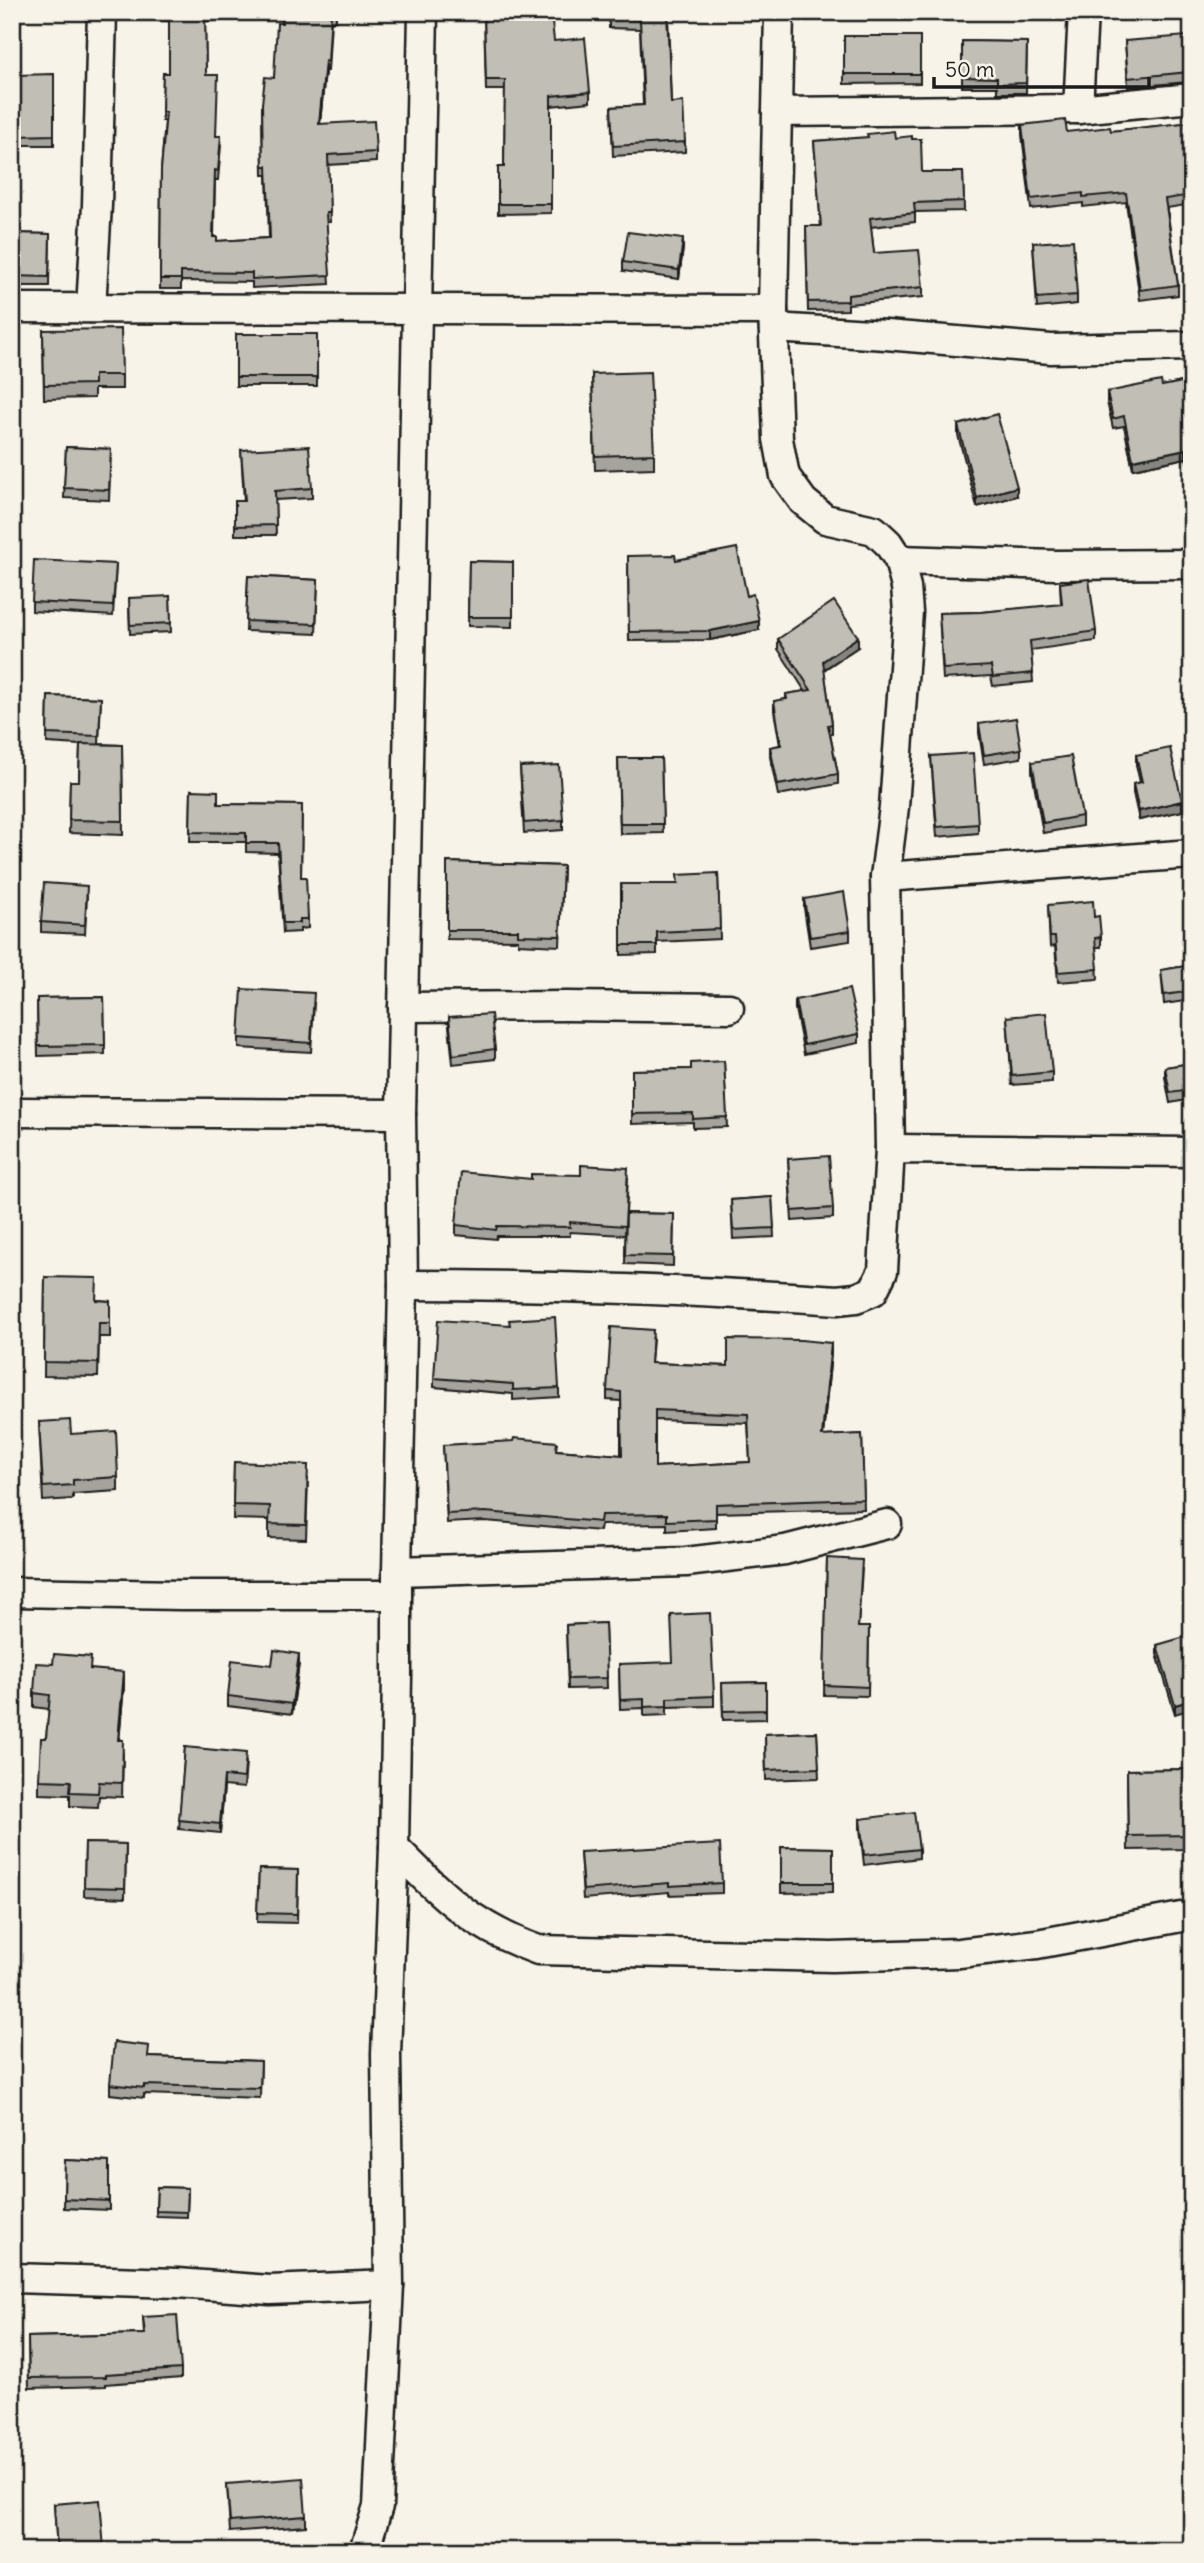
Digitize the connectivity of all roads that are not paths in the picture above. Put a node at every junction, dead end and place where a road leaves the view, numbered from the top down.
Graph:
1 (102, 12) edge
2 (423, 12) edge
3 (779, 12) edge
4 (1083, 12) edge
5 (1192, 97) edge
6 (1078, 109) junction
7 (777, 112) junction
8 (12, 308) edge
9 (90, 308) junction
10 (415, 310) junction
11 (773, 319) junction
12 (1192, 346) edge
13 (899, 561) junction
14 (1192, 564) edge
15 (1192, 854) edge
16 (886, 877) junction
17 (403, 1007) junction
18 (729, 1008) dead end
19 (12, 1112) edge
20 (401, 1114) junction
21 (890, 1149) junction
22 (1192, 1152) edge
23 (403, 1285) junction
24 (887, 1524) dead end
25 (397, 1583) junction
26 (12, 1592) edge
27 (394, 1847) junction
28 (1192, 1915) edge
29 (12, 2278) edge
30 (388, 2285) junction
31 (364, 2551) edge

1 - 9 street
2 - 10 street
3 - 7 street
4 - 6 street
5 - 6 street
6 - 7 street
7 - 11 street
8 - 9 street
9 - 10 street
10 - 11 street
10 - 17 street
11 - 12 street
11 - 13 street
13 - 14 street
13 - 16 street
15 - 16 street
16 - 21 street
17 - 18 street
17 - 20 street
19 - 20 street
20 - 23 street
21 - 22 street
21 - 23 street
23 - 25 street
24 - 25 street
25 - 26 street
25 - 27 street
27 - 28 street
27 - 30 street
29 - 30 street
30 - 31 street

